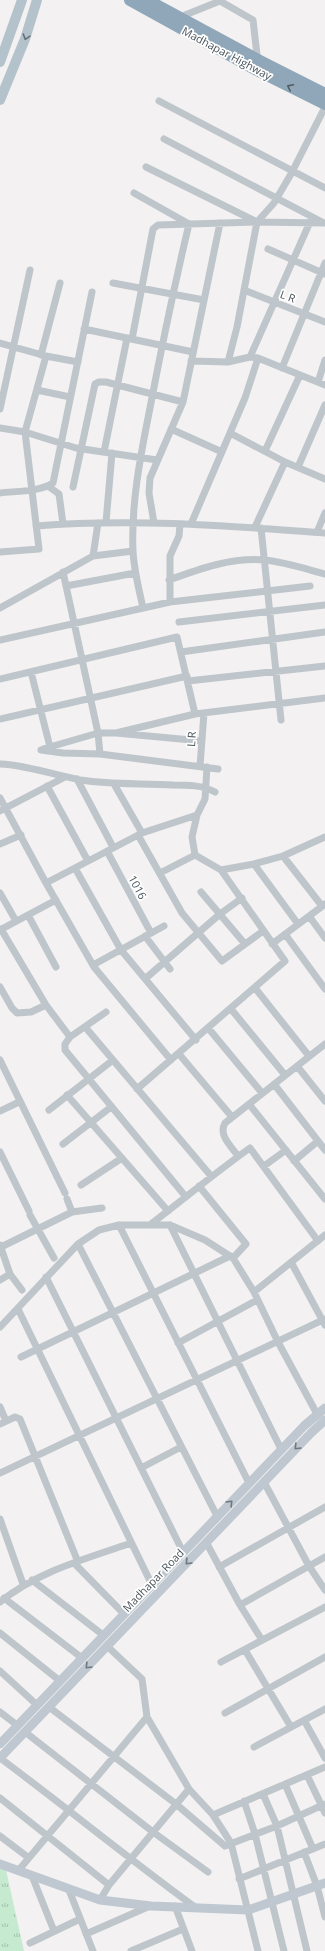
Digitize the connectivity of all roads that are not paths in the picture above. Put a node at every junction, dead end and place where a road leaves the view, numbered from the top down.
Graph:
1 (22, 0) edge
2 (37, 0) edge
3 (130, 0) edge
4 (147, 0) edge
5 (211, 2) edge
6 (185, 15) dead end
7 (257, 54) dead end
8 (0, 62) edge
9 (325, 94) edge
10 (0, 100) edge
11 (159, 101) dead end
12 (325, 106) edge
13 (164, 139) dead end
14 (146, 167) dead end
15 (293, 170) junction
16 (325, 188) edge
17 (134, 194) dead end
18 (277, 199) junction
19 (257, 222) junction
20 (310, 222) junction
21 (220, 223) junction
22 (325, 223) edge
23 (189, 224) junction
24 (268, 249) dead end
25 (292, 260) junction
26 (325, 263) edge
27 (30, 270) dead end
28 (323, 274) edge
29 (60, 283) dead end
30 (113, 283) dead end
31 (142, 288) junction
32 (244, 290) junction
33 (92, 292) dead end
34 (173, 294) junction
35 (204, 300) junction
36 (274, 303) junction
37 (305, 314) junction
38 (325, 322) edge
39 (84, 329) junction
40 (130, 338) junction
41 (0, 343) edge
42 (161, 345) junction
43 (13, 346) junction
44 (193, 352) junction
45 (44, 355) junction
46 (250, 357) junction
47 (258, 358) junction
48 (325, 360) edge
49 (191, 361) junction
50 (78, 362) junction
51 (228, 362) junction
52 (282, 368) junction
53 (300, 375) junction
54 (321, 384) edge
55 (118, 385) junction
56 (37, 390) junction
57 (152, 394) junction
58 (70, 397) junction
59 (183, 402) junction
60 (325, 405) edge
61 (0, 409) edge
62 (0, 428) edge
63 (171, 429) junction
64 (25, 432) junction
65 (230, 433) junction
66 (60, 443) junction
67 (81, 449) junction
68 (265, 451) junction
69 (104, 452) junction
70 (222, 452) junction
71 (112, 453) junction
72 (141, 458) junction
73 (157, 460) junction
74 (285, 462) junction
75 (298, 467) junction
76 (325, 479) edge
77 (48, 486) junction
78 (73, 487) dead end
79 (31, 489) junction
80 (0, 493) edge
81 (325, 513) edge
82 (102, 522) junction
83 (133, 523) junction
84 (154, 523) junction
85 (63, 524) junction
86 (180, 524) junction
87 (191, 524) junction
88 (36, 526) junction
89 (258, 527) junction
90 (316, 532) junction
91 (325, 533) edge
92 (133, 551) junction
93 (0, 552) edge
94 (93, 556) junction
95 (265, 560) junction
96 (63, 572) junction
97 (135, 573) junction
98 (325, 574) edge
99 (169, 580) junction
100 (66, 586) junction
101 (310, 586) dead end
102 (268, 590) junction
103 (170, 602) junction
104 (325, 605) edge
105 (0, 608) edge
106 (143, 608) junction
107 (270, 611) junction
108 (179, 622) dead end
109 (74, 624) junction
110 (325, 632) edge
111 (273, 639) junction
112 (0, 640) edge
113 (181, 652) junction
114 (81, 660) junction
115 (325, 666) edge
116 (276, 670) junction
117 (31, 672) junction
118 (0, 679) edge
119 (188, 679) junction
120 (325, 698) edge
121 (89, 700) junction
122 (280, 704) junction
123 (40, 711) junction
124 (204, 713) junction
125 (195, 714) junction
126 (0, 719) edge
127 (281, 720) dead end
128 (98, 733) junction
129 (116, 733) junction
130 (202, 741) junction
131 (50, 747) junction
132 (100, 754) junction
133 (0, 764) edge
134 (203, 766) junction
135 (218, 769) dead end
136 (65, 777) junction
137 (77, 779) junction
138 (114, 784) junction
139 (47, 786) junction
140 (206, 787) junction
141 (215, 792) dead end
142 (0, 798) edge
143 (3, 809) edge
144 (197, 815) junction
145 (140, 834) junction
146 (21, 835) junction
147 (325, 838) edge
148 (0, 844) edge
149 (110, 849) junction
150 (195, 855) junction
151 (283, 856) junction
152 (88, 861) junction
153 (254, 864) junction
154 (75, 868) junction
155 (221, 870) junction
156 (160, 873) junction
157 (46, 883) junction
158 (202, 892) dead end
159 (0, 893) edge
160 (242, 898) junction
161 (56, 900) junction
162 (324, 905) edge
163 (220, 914) junction
164 (28, 915) junction
165 (309, 916) junction
166 (16, 921) junction
167 (298, 924) junction
168 (164, 926) dead end
169 (1, 930) edge
170 (263, 931) junction
171 (198, 933) junction
172 (285, 934) junction
173 (148, 935) junction
174 (325, 938) edge
175 (245, 944) junction
176 (272, 944) junction
177 (121, 950) junction
178 (165, 962) junction
179 (93, 965) junction
180 (56, 967) dead end
181 (170, 969) dead end
182 (146, 978) junction
183 (0, 987) edge
184 (255, 988) junction
185 (325, 989) edge
186 (46, 1004) junction
187 (231, 1009) junction
188 (106, 1012) dead end
189 (86, 1028) junction
190 (209, 1029) junction
191 (70, 1037) junction
192 (196, 1040) junction
193 (324, 1047) edge
194 (179, 1054) junction
195 (309, 1056) junction
196 (0, 1060) edge
197 (113, 1060) junction
198 (171, 1060) junction
199 (296, 1066) junction
200 (285, 1075) junction
201 (89, 1080) junction
202 (274, 1084) junction
203 (137, 1088) junction
204 (262, 1093) junction
205 (67, 1095) junction
206 (325, 1101) edge
207 (20, 1102) junction
208 (249, 1104) junction
209 (111, 1106) junction
210 (49, 1110) dead end
211 (0, 1111) edge
212 (232, 1117) junction
213 (91, 1123) junction
214 (318, 1141) junction
215 (63, 1144) dead end
216 (286, 1150) junction
217 (325, 1150) edge
218 (0, 1152) edge
219 (238, 1156) junction
220 (122, 1158) junction
221 (294, 1161) junction
222 (264, 1166) junction
223 (211, 1176) junction
224 (81, 1185) dead end
225 (199, 1186) junction
226 (186, 1198) junction
227 (325, 1200) edge
228 (102, 1208) dead end
229 (168, 1211) junction
230 (72, 1212) junction
231 (151, 1224) junction
232 (118, 1225) junction
233 (170, 1225) junction
234 (37, 1229) junction
235 (325, 1235) edge
236 (318, 1241) junction
237 (78, 1244) junction
238 (0, 1246) edge
239 (231, 1257) junction
240 (54, 1258) dead end
241 (291, 1262) junction
242 (194, 1273) junction
243 (10, 1274) junction
244 (46, 1277) junction
245 (0, 1280) edge
246 (22, 1290) dead end
247 (254, 1292) junction
248 (153, 1293) junction
249 (258, 1300) junction
250 (18, 1309) junction
251 (113, 1313) junction
252 (324, 1321) edge
253 (218, 1322) junction
254 (0, 1327) edge
255 (74, 1331) junction
256 (278, 1342) junction
257 (178, 1343) junction
258 (38, 1350) junction
259 (21, 1357) dead end
260 (237, 1361) junction
261 (197, 1380) junction
262 (156, 1399) junction
263 (0, 1407) edge
264 (325, 1408) edge
265 (317, 1414) junction
266 (117, 1418) junction
267 (325, 1420) edge
268 (3, 1423) edge
269 (80, 1435) junction
270 (181, 1447) junction
271 (281, 1449) junction
272 (35, 1457) junction
273 (141, 1468) junction
274 (0, 1473) edge
275 (264, 1482) junction
276 (249, 1483) junction
277 (325, 1507) edge
278 (217, 1516) junction
279 (0, 1519) edge
280 (289, 1528) junction
281 (131, 1542) junction
282 (206, 1542) junction
283 (183, 1552) junction
284 (325, 1557) edge
285 (76, 1562) junction
286 (309, 1566) junction
287 (219, 1567) junction
288 (32, 1580) junction
289 (23, 1584) junction
290 (152, 1584) junction
291 (325, 1590) edge
292 (2, 1600) edge
293 (240, 1605) junction
294 (325, 1607) edge
295 (124, 1614) junction
296 (0, 1633) edge
297 (103, 1635) junction
298 (262, 1640) junction
299 (107, 1646) junction
300 (245, 1650) junction
301 (325, 1657) edge
302 (82, 1658) junction
303 (221, 1662) dead end
304 (0, 1671) edge
305 (60, 1681) junction
306 (269, 1688) junction
307 (37, 1705) junction
308 (49, 1707) junction
309 (325, 1709) edge
310 (0, 1712) edge
311 (225, 1713) dead end
312 (147, 1717) junction
313 (304, 1720) junction
314 (17, 1725) junction
315 (291, 1727) junction
316 (25, 1732) junction
317 (0, 1744) edge
318 (254, 1747) dead end
319 (0, 1758) edge
320 (113, 1758) junction
321 (325, 1758) edge
322 (325, 1767) edge
323 (307, 1775) junction
324 (91, 1784) junction
325 (285, 1784) junction
326 (189, 1789) junction
327 (263, 1794) junction
328 (0, 1798) edge
329 (244, 1801) junction
330 (176, 1804) junction
331 (323, 1805) edge
332 (70, 1810) junction
333 (325, 1813) edge
334 (213, 1815) junction
335 (299, 1815) junction
336 (277, 1826) junction
337 (153, 1832) junction
338 (255, 1834) junction
339 (48, 1835) junction
340 (0, 1836) edge
341 (231, 1843) junction
342 (325, 1844) edge
343 (313, 1849) junction
344 (304, 1852) junction
345 (29, 1858) junction
346 (131, 1860) junction
347 (285, 1860) junction
348 (0, 1864) edge
349 (263, 1869) junction
350 (18, 1871) junction
351 (208, 1872) dead end
352 (32, 1876) junction
353 (239, 1879) junction
354 (321, 1884) edge
355 (110, 1885) junction
356 (69, 1890) junction
357 (293, 1894) junction
358 (100, 1900) junction
359 (272, 1901) junction
360 (151, 1906) junction
361 (175, 1906) junction
362 (195, 1907) junction
363 (248, 1910) junction
364 (325, 1917) edge
365 (80, 1919) junction
366 (184, 1929) junction
367 (54, 1931) junction
368 (86, 1934) junction
369 (30, 1943) dead end
370 (92, 1951) edge
371 (131, 1951) edge
372 (192, 1951) edge
373 (257, 1951) edge
374 (284, 1951) edge
375 (307, 1951) edge

1 - 8 main road
2 -> 10 main road
12 -> 3 highway, Madhapar Highway
4 - 9 highway, Madhapar Highway
5 - 6 street
5 - 7 street
11 - 15 street
12 - 15 street
13 - 18 street
14 - 19 street
15 - 16 street
15 - 18 street
17 - 23 street
18 - 19 street
18 - 22 street
19 - 20 street
19 - 21 street
19 - 32 street
20 - 22 street
20 - 25 street
21 - 23 street
21 - 35 street
23 - 31 street
23 - 34 street
24 - 25 street
25 - 28 street
25 - 36 street
26 - 28 street
27 - 43 street
28 - 37 street
29 - 45 street
30 - 31 street
31 - 34 street
31 - 40 street
32 - 36 street, L R
32 - 51 street
33 - 39 street
34 - 35 street
34 - 42 street
35 - 44 street
36 - 37 street, L R
36 - 46 street
37 - 38 street, L R
37 - 52 street
39 - 40 street
39 - 50 street
40 - 42 street
40 - 55 street
41 - 43 street
42 - 44 street
42 - 57 street
43 - 45 street
43 - 61 street
44 - 49 street
45 - 50 street
45 - 56 street
46 - 47 street
46 - 51 street
47 - 52 street
47 - 65 street
48 - 54 street
49 - 51 street
49 - 59 street
50 - 58 street
52 - 53 street
53 - 54 street
53 - 68 street
55 - 57 street
55 - 67 street
55 - 69 street
56 - 58 street
56 - 64 street
57 - 59 street
57 - 72 street
58 - 66 street
59 - 63 street
60 - 75 street
62 - 64 street
63 - 70 street
63 - 73 street
64 - 66 street
64 - 79 street
65 - 68 street
65 - 70 street
66 - 67 street
66 - 77 street
67 - 69 street
67 - 78 street
68 - 74 street
69 - 71 street
70 - 87 street
71 - 72 street
71 - 82 street
72 - 73 street
72 - 83 street
73 - 84 street
74 - 75 street
74 - 89 street
75 - 76 street
77 - 79 street
77 - 85 street
79 - 80 street
79 - 88 street
81 - 90 street
82 - 83 street
82 - 85 street
82 - 94 street
83 - 84 street
83 - 92 street
84 - 86 street
85 - 88 street
86 - 87 street
86 - 99 street
87 - 89 street
88 - 93 street
89 - 90 street
89 - 95 street
90 - 91 street
92 - 94 street
92 - 97 street
94 - 96 street
95 - 98 street
95 - 99 street
95 - 102 street
96 - 100 street
96 - 105 street
97 - 100 street
97 - 106 street
99 - 103 street
100 - 109 street
101 - 102 street
102 - 103 street
102 - 107 street
103 - 106 street
104 - 107 street
106 - 109 street
107 - 108 street
107 - 111 street
109 - 112 street
109 - 114 street
110 - 111 street
111 - 113 street
111 - 116 street
113 - 114 street
113 - 119 street
114 - 117 street
114 - 121 street
115 - 116 street
116 - 119 street
116 - 122 street
117 - 118 street
117 - 123 street
119 - 121 street
119 - 125 street
120 - 122 street
121 - 123 street
121 - 128 street
122 - 124 street
122 - 127 street
123 - 126 street
123 - 131 street
124 - 125 street
124 - 130 street, L R
125 - 129 street
128 - 129 street
128 - 131 street
128 - 132 street
129 - 130 street
130 - 134 street, L R
131 - 132 street
132 - 134 street
133 - 136 street
134 - 135 street
134 - 140 street, L R
136 - 137 street
136 - 139 street
137 - 138 street
137 - 149 street, 1016
138 - 140 street
138 - 145 street
139 - 143 street
139 - 152 street
140 - 141 street
140 - 144 street, L R
142 - 143 street
143 - 146 street
144 - 145 street
144 - 150 street, L R
145 - 149 street
145 - 156 street
146 - 148 street
146 - 157 street
147 - 151 street
149 - 152 street
149 - 173 street, 1016
150 - 155 street
150 - 156 street
151 - 153 street
151 - 162 street
152 - 154 street
153 - 155 street
153 - 167 street
154 - 157 street
154 - 177 street
155 - 160 street
156 - 171 street
157 - 161 street
158 - 163 street
159 - 166 street
160 - 163 street
160 - 170 street
161 - 164 street
161 - 179 street
162 - 165 street
163 - 171 street
163 - 175 street
164 - 166 street
164 - 180 street
165 - 167 street
165 - 174 street
166 - 169 street
167 - 172 street
168 - 173 street
169 - 186 street
170 - 175 street
170 - 176 street
171 - 175 street
171 - 178 street
172 - 176 street
172 - 185 street
173 - 177 street
173 - 178 street, 1016
176 - 184 street
177 - 179 street
177 - 182 street
178 - 181 street, 1016
178 - 182 street
179 - 198 street
182 - 192 street
183 - 186 street
184 - 187 street
184 - 195 street
186 - 191 street
187 - 190 street
187 - 200 street
188 - 189 street
189 - 191 street
189 - 197 street
190 - 192 street
190 - 204 street
191 - 201 street
192 - 194 street
193 - 195 street
194 - 198 street
194 - 212 street
195 - 199 street
196 - 207 street
197 - 201 street
197 - 203 street
198 - 203 street
199 - 200 street
199 - 206 street
200 - 202 street
201 - 205 street
201 - 209 street
202 - 204 street
202 - 214 street
203 - 223 street
204 - 208 street
205 - 210 street
205 - 213 street
207 - 211 street
207 - 230 street
208 - 212 street
208 - 216 street
209 - 213 street
209 - 226 street
212 - 219 street
213 - 215 street
213 - 220 street
214 - 217 street
214 - 221 street
216 - 221 street
216 - 222 street
218 - 234 street
219 - 222 street
219 - 223 street
220 - 224 street
220 - 229 street
221 - 227 street
222 - 236 street
223 - 225 street
225 - 226 street
225 - 239 street
226 - 229 street
228 - 230 street
229 - 231 street
230 - 234 street
231 - 232 street
231 - 233 street
232 - 237 street
232 - 248 street
233 - 239 street
233 - 242 street
234 - 238 street
234 - 240 street
235 - 236 street
236 - 241 street
237 - 244 street
237 - 251 street
238 - 243 street
239 - 242 street
239 - 247 street
241 - 247 street
241 - 252 street
242 - 248 street
242 - 253 street
243 - 245 street
243 - 246 street
244 - 250 street
244 - 255 street
247 - 249 street
248 - 251 street
248 - 257 street
249 - 253 street
249 - 256 street
250 - 254 street
250 - 258 street
251 - 255 street
251 - 262 street
252 - 256 street
253 - 257 street
253 - 260 street
255 - 258 street
255 - 266 street
256 - 260 street
256 - 265 street
257 - 261 street
258 - 259 street
258 - 269 street
260 - 261 street
260 - 271 street
261 - 262 street
261 - 276 street
262 - 266 street
262 - 270 street
263 - 268 street
264 - 265 main road, Madhapar Road
265 - 271 main road, Madhapar Road
266 - 269 street
266 - 273 street
267 -> 275 main road, Madhapar Road
268 - 272 street
269 - 272 street
269 - 281 street
270 - 273 street
270 - 278 street
271 - 276 main road, Madhapar Road
272 - 274 street
272 - 285 street
273 - 283 street
275 - 280 street
275 - 282 main road, Madhapar Road
278 -> 276 main road, Madhapar Road
277 - 280 street
278 - 283 main road, Madhapar Road
279 - 289 street
280 - 286 street
280 - 287 street
281 - 285 street
281 - 290 street
282 - 287 street
282 -> 299 main road, Madhapar Road
283 - 290 main road, Madhapar Road
284 - 286 street
285 - 288 street
285 - 295 street
286 - 291 street
286 - 293 street
287 - 293 street
288 - 289 street
288 - 297 street
289 - 292 street
290 - 295 main road, Madhapar Road
292 - 302 street
293 - 298 street
294 - 298 street
295 - 297 main road, Madhapar Road
296 - 305 street
297 - 302 main road, Madhapar Road
298 - 300 street
299 -> 308 main road, Madhapar Road
299 - 312 street
300 - 303 street
300 - 306 street
301 - 306 street
302 - 305 main road, Madhapar Road
304 - 307 street
305 - 307 main road, Madhapar Road
306 - 311 street
306 - 315 street
307 - 314 main road, Madhapar Road
308 - 316 main road, Madhapar Road
308 - 320 street
309 - 313 street
310 - 314 street
312 - 320 street
312 - 326 street
313 - 315 street
313 - 321 street
314 - 317 main road, Madhapar Road
315 - 318 street
316 - 319 main road, Madhapar Road
316 - 324 street
319 - 332 street
320 - 324 street
320 - 330 street
322 - 323 street
323 - 325 street
323 - 331 street
324 - 332 street
324 - 337 street
325 - 327 street
325 - 335 street
326 - 330 street
326 - 334 street
327 - 329 street
327 - 336 street
328 - 339 street
329 - 334 street
329 - 338 street
330 - 337 street
330 - 341 street
331 - 333 street
331 - 335 street
332 - 339 street
332 - 346 street
334 - 341 street
335 - 336 street
335 - 343 street
336 - 338 street
336 - 347 street
337 - 346 street
337 - 351 street
338 - 341 street
338 - 349 street
339 - 345 street
339 - 355 street
340 - 345 street
341 - 353 street
342 - 343 street
343 - 344 street
344 - 347 street
344 - 354 street
345 - 350 street
346 - 355 street
346 - 362 street
347 - 349 street
347 - 357 street
348 - 350 main road
349 - 353 street
349 - 359 street
350 - 352 main road
352 - 356 main road
352 - 367 street
353 - 363 street
354 - 357 main road
354 - 364 street
355 - 358 street
356 - 358 main road
356 - 365 street
357 - 359 main road
357 - 375 street
358 - 360 main road
359 - 363 main road
359 - 374 street
360 - 361 main road
360 - 368 street
361 - 362 main road
361 - 366 street
362 - 363 main road
363 - 373 street
365 - 367 street
365 - 368 street
366 - 371 street
366 - 372 street
367 - 369 street
368 - 370 street

